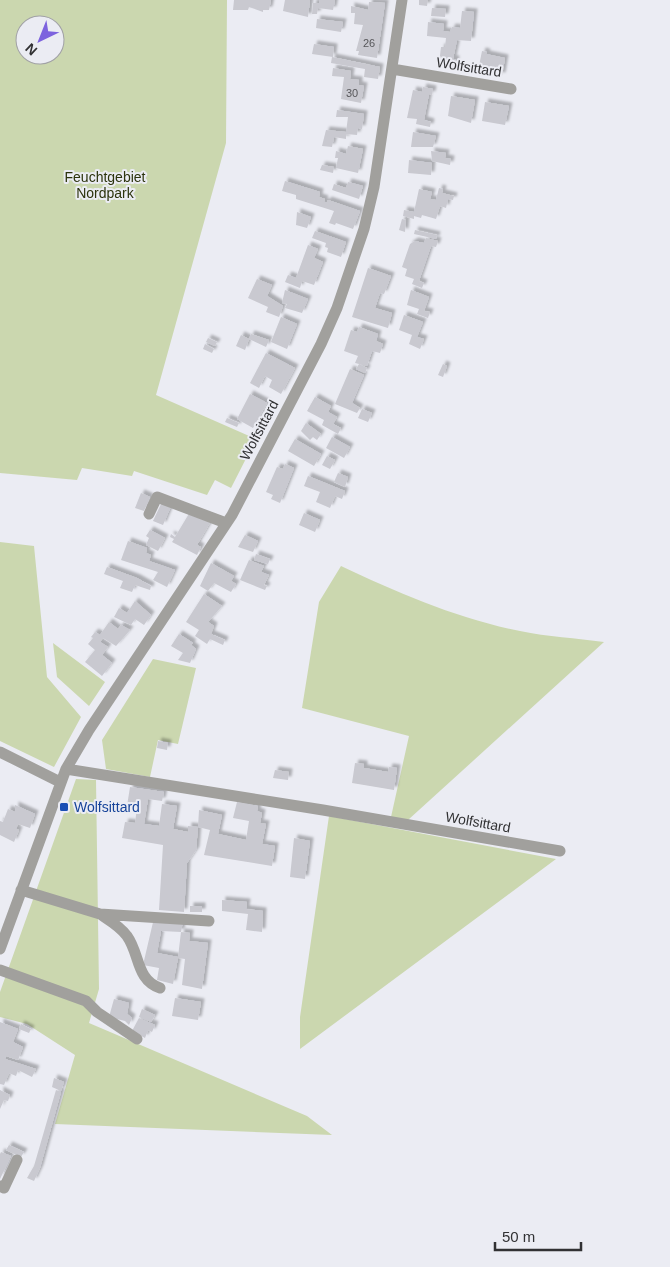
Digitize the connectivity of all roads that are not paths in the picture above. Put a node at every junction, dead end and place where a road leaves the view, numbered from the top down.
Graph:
1 (398, 1) edge
2 (392, 69) junction
3 (511, 89) dead end
4 (149, 514) dead end
5 (226, 523) junction
6 (0, 752) edge
7 (66, 769) junction
8 (60, 782) junction
9 (560, 851) dead end
10 (21, 890) junction
11 (100, 914) junction
12 (209, 921) dead end
13 (0, 949) edge
14 (0, 970) edge
15 (160, 988) dead end
16 (137, 1039) dead end
17 (17, 1160) dead end
18 (0, 1186) edge

1 - 2 street, Wolfsittard
2 - 3 street, Wolfsittard
2 - 5 street, Wolfsittard
4 - 5 street
5 - 7 street, Wolfsittard
6 - 8 street
7 - 8 street, Wolfsittard
7 - 9 street, Wolfsittard
8 - 10 street, Wolfsittard
10 - 11 street
10 - 13 street, Wolfsittard
11 - 12 street
11 - 15 street
14 - 16 street
17 - 18 street

